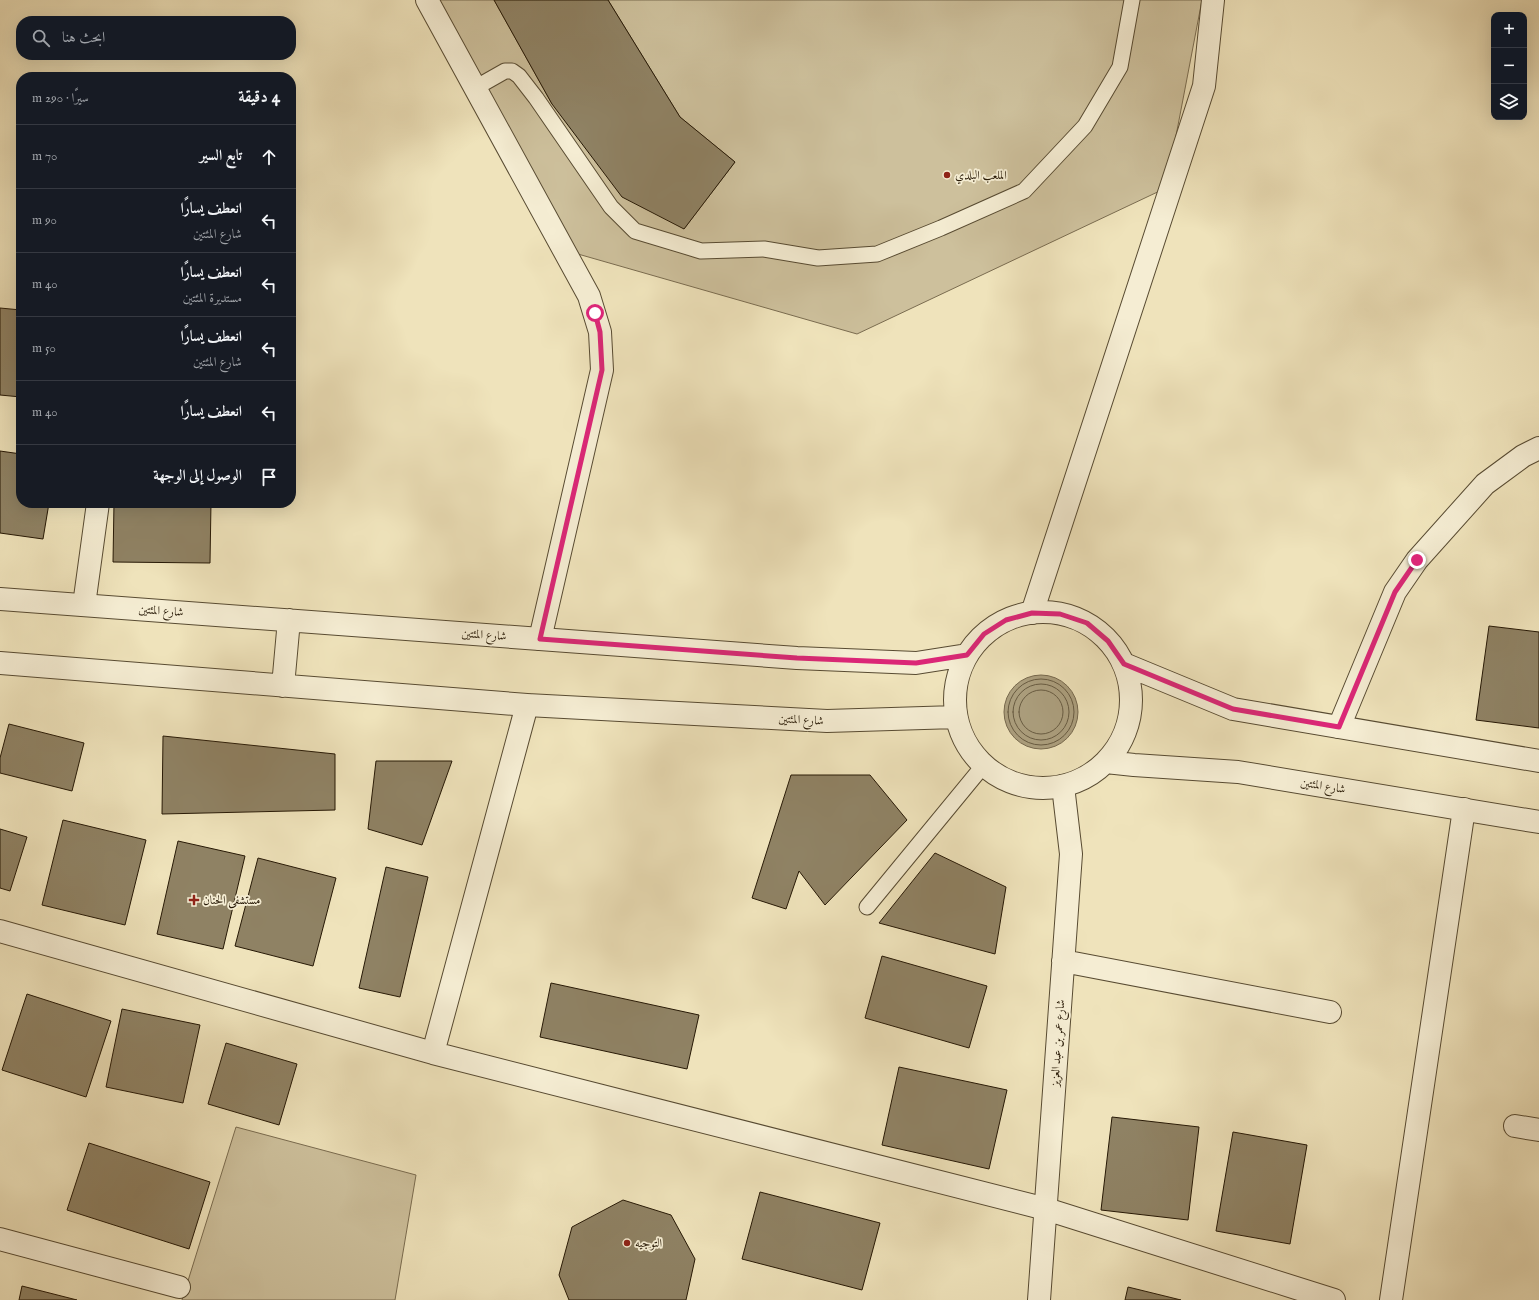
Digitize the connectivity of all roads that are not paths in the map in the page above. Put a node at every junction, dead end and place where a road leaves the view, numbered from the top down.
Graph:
1 (427, 0) edge
2 (1132, 0) edge
3 (1213, 0) edge
4 (475, 88) junction
5 (1539, 448) edge
6 (97, 508) edge
7 (0, 599) edge
8 (84, 605) junction
9 (1032, 613) junction
10 (289, 620) junction
11 (540, 639) junction
12 (967, 655) junction
13 (0, 663) edge
14 (1124, 664) junction
15 (283, 686) junction
16 (527, 705) junction
17 (956, 717) junction
18 (1339, 727) junction
19 (1106, 762) junction
20 (1539, 762) edge
21 (983, 766) junction
22 (1062, 786) junction
23 (1464, 809) junction
24 (1539, 822) edge
25 (867, 908) dead end
26 (0, 931) edge
27 (1063, 961) junction
28 (1330, 1012) dead end
29 (433, 1053) junction
30 (1515, 1126) dead end
31 (1539, 1130) edge
32 (1046, 1209) junction
33 (0, 1239) edge
34 (179, 1287) dead end
35 (1039, 1300) edge
36 (1334, 1300) edge
37 (1391, 1300) edge

1 - 4 street
2 - 4 lane
3 - 9 street
4 - 11 street
5 - 18 street
6 - 8 street
7 - 8 street, شارع المئتين
8 - 10 street, شارع المئتين
9 - 12 street
9 - 14 street
10 - 11 street, شارع المئتين
10 - 15 street
11 - 12 street, شارع المئتين
12 - 17 street
13 - 15 street, شارع المئتين
14 - 18 street
14 - 19 street
15 - 16 street, شارع المئتين
16 - 17 street, شارع المئتين
16 - 29 street
17 - 21 street
18 - 20 street
19 - 22 street
19 - 23 street, شارع المئتين
21 - 22 street
21 - 25 lane
22 - 27 street, شارع عمر بن عبد العزيز
23 - 24 street, شارع المئتين
23 - 37 street
26 - 29 street
27 - 28 street
27 - 32 street, شارع عمر بن عبد العزيز
29 - 32 street
30 - 31 street
32 - 35 street, شارع عمر بن عبد العزيز
32 - 36 street
33 - 34 street

